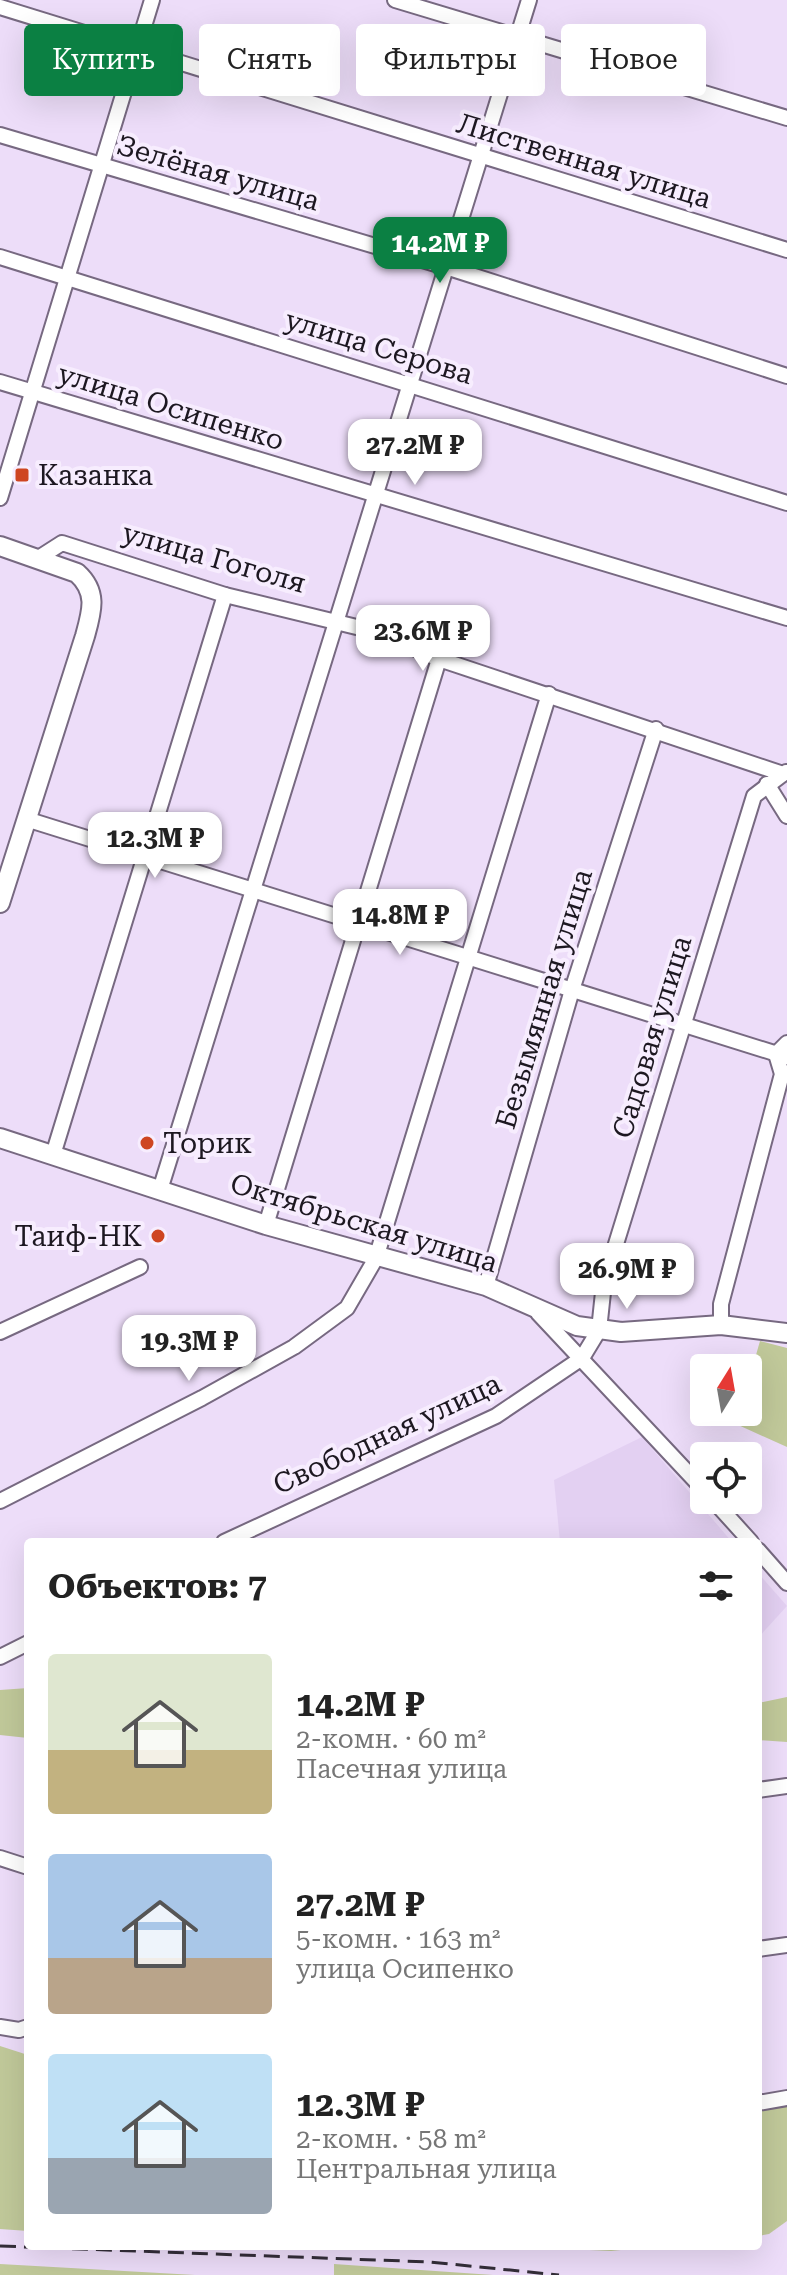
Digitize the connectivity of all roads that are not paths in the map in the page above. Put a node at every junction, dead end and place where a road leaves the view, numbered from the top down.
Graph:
1 (152, 0) edge
2 (395, 0) edge
3 (529, 0) edge
4 (0, 7) edge
5 (57, 24) edge
6 (144, 24) edge
7 (479, 24) edge
8 (521, 24) edge
9 (545, 43) edge
10 (183, 63) edge
11 (122, 96) edge
12 (499, 96) edge
13 (787, 118) edge
14 (0, 135) edge
15 (480, 157) junction
16 (100, 167) junction
17 (787, 250) edge
18 (0, 257) edge
19 (446, 267) junction
20 (65, 277) junction
21 (787, 376) edge
22 (0, 382) edge
23 (410, 383) junction
24 (31, 392) junction
25 (376, 495) junction
26 (0, 498) edge
27 (787, 503) edge
28 (0, 546) edge
29 (37, 559) junction
30 (225, 595) junction
31 (787, 618) edge
32 (336, 621) junction
33 (439, 659) junction
34 (549, 694) junction
35 (656, 729) junction
36 (785, 773) edge
37 (767, 784) junction
38 (787, 816) edge
39 (26, 819) junction
40 (142, 857) junction
41 (253, 892) junction
42 (0, 903) edge
43 (356, 924) junction
44 (466, 957) junction
45 (572, 990) junction
46 (681, 1024) junction
47 (783, 1051) edge
48 (0, 1138) edge
49 (53, 1155) junction
50 (160, 1190) junction
51 (266, 1225) junction
52 (376, 1258) junction
53 (140, 1267) dead end
54 (486, 1286) junction
55 (530, 1305) junction
56 (0, 1319) edge
57 (17, 1324) junction
58 (721, 1325) junction
59 (599, 1330) junction
60 (0, 1332) edge
61 (787, 1333) edge
62 (582, 1358) junction
63 (690, 1475) edge
64 (0, 1501) edge
65 (726, 1514) edge
66 (233, 1538) edge
67 (747, 1538) edge
68 (762, 1555) edge
69 (787, 1583) edge
70 (24, 1645) edge
71 (0, 1657) edge
72 (787, 1786) edge
73 (762, 1789) edge
74 (0, 1858) edge
75 (24, 1866) edge
76 (787, 1945) edge
77 (762, 1948) edge
78 (0, 2027) edge
79 (24, 2027) edge
80 (787, 2098) edge
81 (762, 2102) edge

1 - 6 street
2 - 7 street
3 - 8 street
4 - 5 street, Лиственная улица
9 - 13 street
10 - 15 street, Лиственная улица
11 - 16 street
12 - 15 street
14 - 16 street, Зелёная улица
15 - 17 street, Лиственная улица
15 - 19 street
16 - 19 street, Зелёная улица
16 - 20 street
18 - 20 street, улица Серова
19 - 21 street, Зелёная улица
19 - 23 street
20 - 23 street, улица Серова
20 - 24 street
22 - 24 street, улица Осипенко
23 - 25 street
23 - 27 street, улица Серова
24 - 25 street, улица Осипенко
24 - 26 street
25 - 31 street, улица Осипенко
25 - 32 street
28 - 29 main road
29 - 30 street, улица Гоголя
29 - 39 main road
30 - 32 street, улица Гоголя
30 - 40 street
32 - 33 street, улица Гоголя
32 - 41 street
33 - 34 street, улица Гоголя
33 - 43 street
34 - 35 street, улица Гоголя
34 - 44 street
35 - 36 street, улица Гоголя
35 - 45 street, Безымянная улица
36 - 37 street, Садовая улица
37 - 38 street
37 - 46 street, Садовая улица
39 - 40 street
39 - 42 main road
40 - 41 street
40 - 49 street
41 - 43 street
41 - 50 street
43 - 44 street
43 - 51 street
44 - 45 street
44 - 52 street
45 - 46 street
45 - 54 street, Безымянная улица
46 - 47 street
46 - 59 street, Садовая улица
47 - 58 street
48 - 49 main road, Октябрьская улица
49 - 50 main road, Октябрьская улица
50 - 51 main road, Октябрьская улица
51 - 52 main road, Октябрьская улица
52 - 54 main road, Октябрьская улица
52 - 64 street
53 - 57 street
54 - 55 main road, Октябрьская улица
55 - 59 main road, Октябрьская улица
55 - 62 street, Октябрьская улица
56 - 57 street
57 - 60 street
58 - 59 main road, Октябрьская улица
58 - 61 main road, Октябрьская улица
59 - 62 street, Свободная улица
62 - 63 street, Октябрьская улица
62 - 66 street, Свободная улица
65 - 67 street
68 - 69 street
70 - 71 street
72 - 73 street
74 - 75 street
76 - 77 street
78 - 79 street
80 - 81 street

